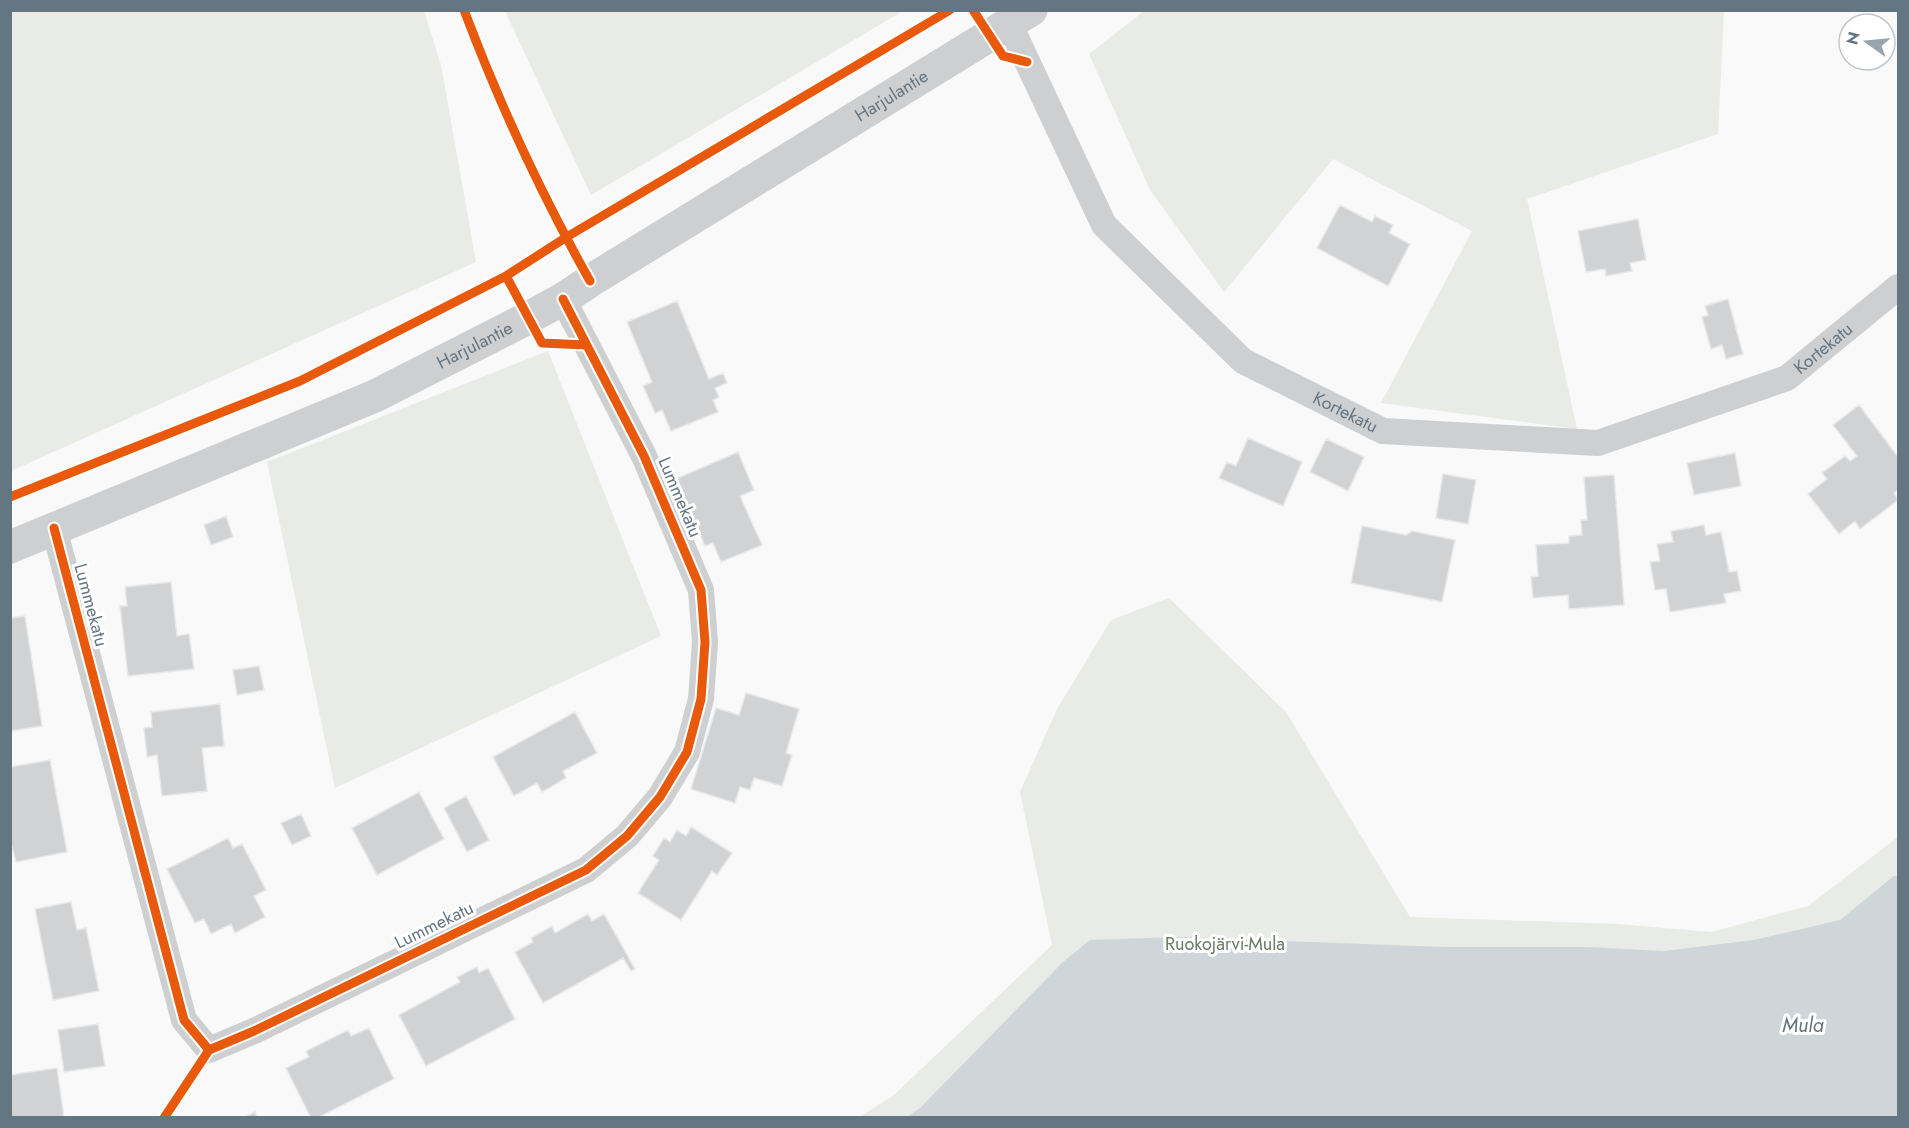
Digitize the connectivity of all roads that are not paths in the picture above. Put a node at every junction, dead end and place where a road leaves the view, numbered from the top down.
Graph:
1 (1020, 18) edge
2 (1899, 287) edge
3 (563, 299) junction
4 (54, 528) junction
5 (10, 547) edge

1 - 2 street, Kortekatu
1 - 3 street, Harjulantie
3 - 4 street, Harjulantie
3 - 4 street, Lummekatu
4 - 5 street, Harjulantie

